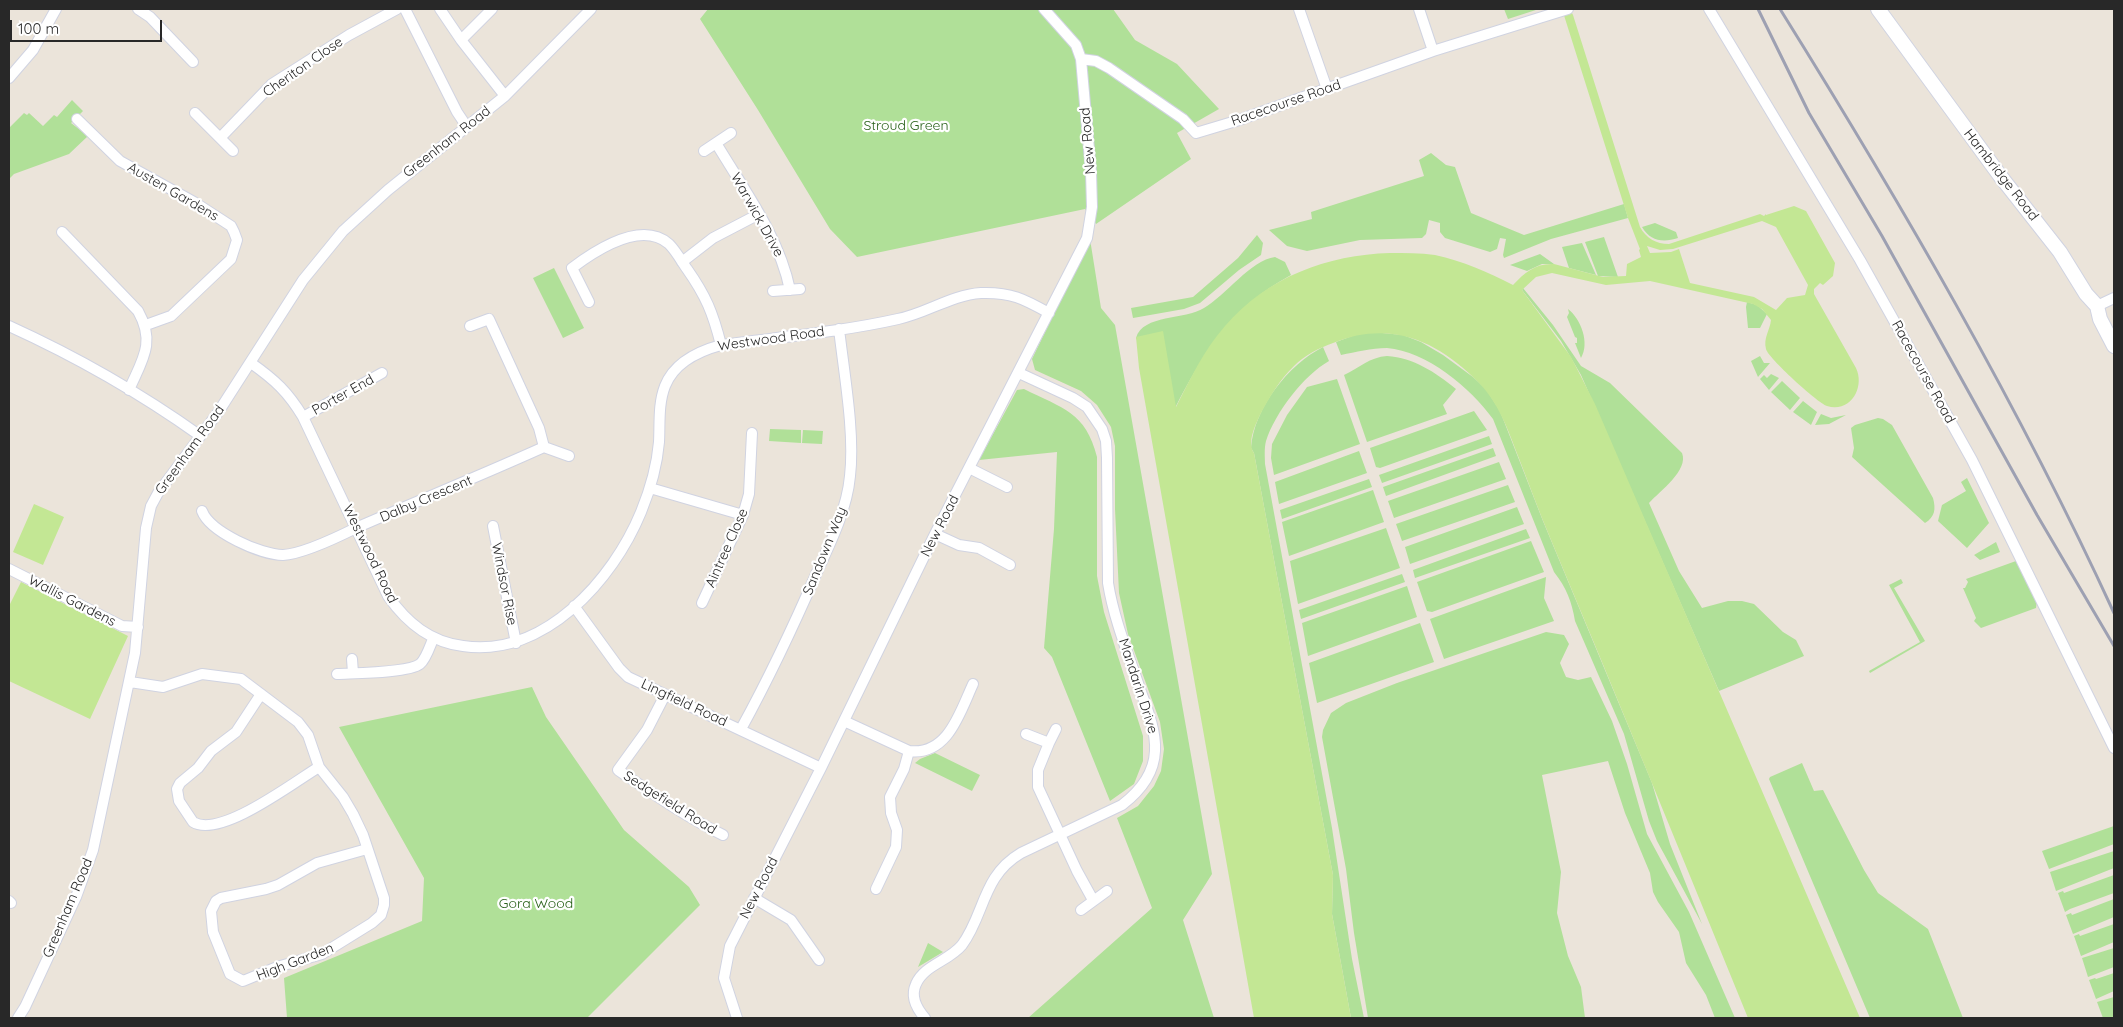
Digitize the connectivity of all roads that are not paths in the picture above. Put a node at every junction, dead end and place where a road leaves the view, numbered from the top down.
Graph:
1 (56, 9) edge
2 (138, 9) edge
3 (397, 9) edge
4 (405, 9) edge
5 (440, 9) edge
6 (492, 9) edge
7 (591, 9) edge
8 (1044, 9) edge
9 (1300, 9) edge
10 (1419, 9) edge
11 (1568, 9) edge
12 (1709, 9) edge
13 (1878, 9) edge
14 (461, 40) junction
15 (1433, 51) junction
16 (1081, 59) junction
17 (193, 62) dead end
18 (9, 78) edge
19 (1327, 89) junction
20 (505, 96) junction
21 (195, 113) dead end
22 (77, 119) dead end
23 (466, 127) junction
24 (732, 133) dead end
25 (220, 138) junction
26 (716, 143) junction
27 (233, 151) dead end
28 (704, 152) dead end
29 (759, 214) junction
30 (62, 232) dead end
31 (682, 262) junction
32 (773, 291) dead end
33 (2114, 298) edge
34 (589, 302) dead end
35 (2097, 306) junction
36 (1049, 313) junction
37 (146, 325) junction
38 (9, 326) edge
39 (470, 326) dead end
40 (839, 329) junction
41 (721, 346) junction
42 (2114, 346) edge
43 (251, 363) junction
44 (382, 373) dead end
45 (1019, 373) junction
46 (129, 390) junction
47 (303, 417) junction
48 (752, 433) dead end
49 (199, 435) junction
50 (544, 447) junction
51 (568, 456) dead end
52 (969, 468) junction
53 (1007, 487) dead end
54 (650, 488) junction
55 (202, 511) dead end
56 (744, 515) junction
57 (493, 526) dead end
58 (357, 528) junction
59 (935, 534) junction
60 (1010, 565) dead end
61 (9, 569) edge
62 (702, 603) dead end
63 (574, 606) junction
64 (138, 627) junction
65 (434, 639) junction
66 (516, 642) junction
67 (352, 659) dead end
68 (354, 673) junction
69 (337, 674) dead end
70 (130, 682) junction
71 (973, 684) dead end
72 (261, 694) junction
73 (665, 695) junction
74 (844, 721) junction
75 (741, 729) junction
76 (1056, 729) dead end
77 (1026, 734) dead end
78 (1049, 743) junction
79 (2114, 748) edge
80 (909, 751) junction
81 (319, 768) junction
82 (820, 768) junction
83 (1060, 834) junction
84 (723, 835) dead end
85 (367, 849) junction
86 (876, 889) dead end
87 (1107, 891) dead end
88 (754, 898) junction
89 (1093, 900) junction
90 (1080, 910) dead end
91 (819, 960) dead end
92 (18, 1018) edge
93 (737, 1018) edge
94 (925, 1018) edge

1 - 18 street
2 - 17 street
3 - 25 street, Cheriton Close
4 - 23 street
5 - 14 street
6 - 14 street
7 - 20 street, Greenham Road
8 - 16 street
9 - 19 street
10 - 15 street
11 - 15 street, Racecourse Road
12 - 79 street, Racecourse Road
13 - 35 main road, Hambridge Road
14 - 20 street
15 - 19 street, Racecourse Road
16 - 19 street, Racecourse Road
16 - 36 street, New Road
20 - 23 street, Greenham Road
21 - 25 street
22 - 37 street, Austen Gardens
23 - 43 street, Greenham Road
24 - 26 street
25 - 27 street
26 - 28 street
26 - 29 street, Warwick Drive
29 - 31 street
29 - 32 street, Warwick Drive
30 - 37 street
31 - 34 street
31 - 41 street
33 - 35 street
35 - 42 main road, Hambridge Road
36 - 40 street, Westwood Road
36 - 45 street, New Road
37 - 46 street
38 - 46 street
39 - 50 street
40 - 41 street, Westwood Road
40 - 75 street, Sandown Way
41 - 54 street, Westwood Road
43 - 47 street, Westwood Road
43 - 49 street, Greenham Road
44 - 47 street, Porter End
45 - 52 street, New Road
45 - 83 street, Mandarin Drive
46 - 49 street
47 - 58 street, Westwood Road
48 - 56 street, Aintree Close
49 - 64 street, Greenham Road
50 - 51 street
50 - 58 street, Dalby Crescent
52 - 53 street
52 - 59 street, New Road
54 - 56 street
54 - 63 street, Westwood Road
55 - 58 street, Dalby Crescent
56 - 62 street, Aintree Close
57 - 66 street, Windsor Rise
58 - 65 street, Westwood Road
59 - 60 street
59 - 74 street, New Road
61 - 64 street, Wallis Gardens
63 - 66 street, Westwood Road
63 - 73 street, Lingfield Road
64 - 70 street, Greenham Road
65 - 66 street, Westwood Road
65 - 68 street
67 - 68 street
68 - 69 street
70 - 72 street
70 - 92 street, Greenham Road
71 - 80 street
72 - 81 street
72 - 81 street
73 - 75 street, Lingfield Road
73 - 84 street, Sedgefield Road
74 - 80 street
74 - 82 street, New Road
75 - 82 street, Lingfield Road
76 - 78 street
77 - 78 street
78 - 83 street
80 - 86 street
81 - 85 street
82 - 88 street, New Road
83 - 89 street
83 - 94 street, Mandarin Drive
85 - 85 street, High Garden
87 - 89 street
88 - 91 street
88 - 93 street, New Road
89 - 90 street

